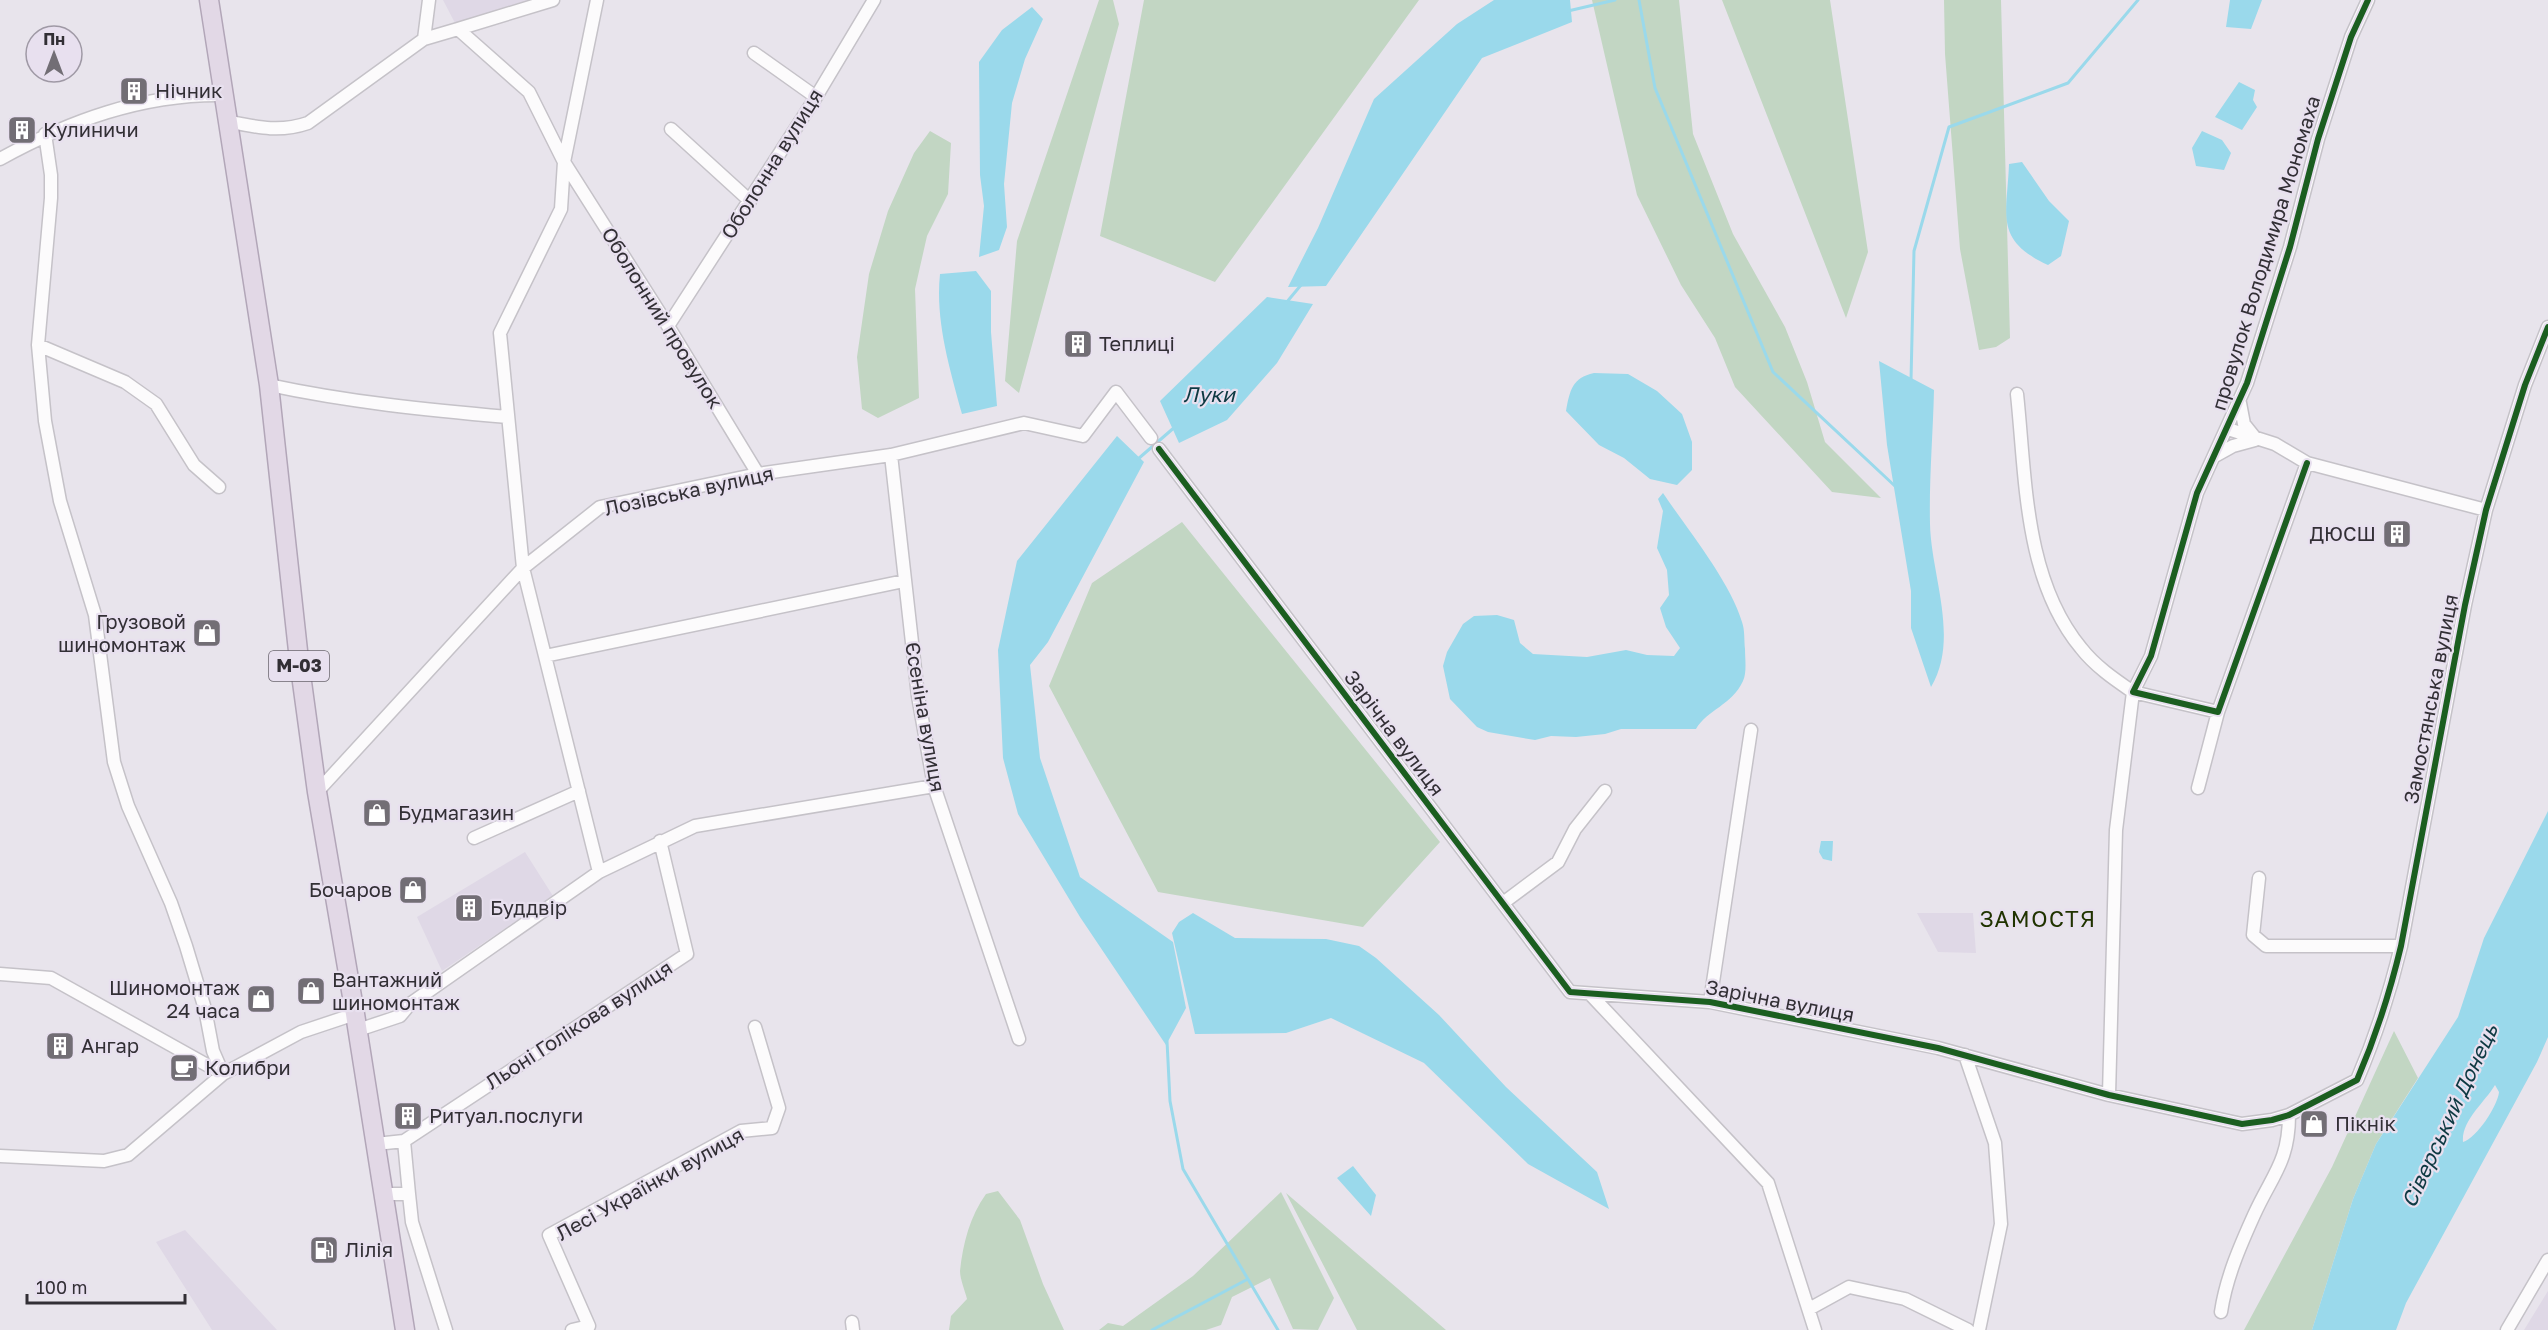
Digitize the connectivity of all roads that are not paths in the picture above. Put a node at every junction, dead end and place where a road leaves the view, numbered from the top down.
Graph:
1 (209, 0) edge
2 (429, 0) edge
3 (553, 0) edge
4 (597, 0) edge
5 (857, 0) edge
6 (2368, 0) edge
7 (871, 4) edge
8 (458, 29) junction
9 (424, 39) junction
10 (754, 54) dead end
11 (222, 95) junction
12 (816, 97) junction
13 (226, 121) junction
14 (671, 129) dead end
15 (45, 134) junction
16 (2, 154) edge
17 (564, 162) junction
18 (750, 201) junction
19 (668, 326) junction
20 (2548, 327) edge
21 (38, 345) junction
22 (269, 385) junction
23 (2017, 394) dead end
24 (2240, 402) junction
25 (508, 417) junction
26 (2228, 429) junction
27 (1151, 438) dead end
28 (2256, 439) junction
29 (1159, 449) dead end
30 (891, 454) junction
31 (2215, 456) junction
32 (2307, 463) junction
33 (758, 474) junction
34 (219, 487) dead end
35 (2486, 510) junction
36 (523, 568) junction
37 (904, 581) junction
38 (545, 656) junction
39 (2133, 692) junction
40 (2218, 712) junction
41 (1751, 730) dead end
42 (934, 786) junction
43 (2198, 788) dead end
44 (579, 791) junction
45 (1605, 791) dead end
46 (317, 792) junction
47 (474, 838) dead end
48 (660, 841) junction
49 (599, 872) junction
50 (2259, 878) dead end
51 (1503, 903) junction
52 (2401, 946) junction
53 (0, 974) edge
54 (1591, 995) junction
55 (1710, 1002) junction
56 (357, 1022) junction
57 (755, 1027) dead end
58 (1019, 1039) dead end
59 (1965, 1055) junction
60 (223, 1074) junction
61 (2357, 1080) joint
62 (2109, 1095) junction
63 (2289, 1115) junction
64 (404, 1141) junction
65 (376, 1144) junction
66 (0, 1156) edge
67 (384, 1194) junction
68 (409, 1194) junction
69 (2548, 1260) edge
70 (1809, 1309) junction
71 (2221, 1312) dead end
72 (405, 1330) edge
73 (446, 1330) edge
74 (572, 1330) edge
75 (1815, 1330) edge
76 (1968, 1330) edge
77 (1979, 1330) edge
78 (2507, 1330) edge

1 - 11 highway, М-03
2 - 9 street
3 - 8 street
4 - 17 street
5 - 7 street
6 - 24 street, провулок Володимира Мономаха
7 - 12 street, Оболонна вулиця
8 - 9 street
8 - 17 street, Оболонний провулок
9 - 13 street
10 - 12 street
11 - 13 highway, М-03
11 - 15 street
12 - 18 street, Оболонна вулиця
13 - 22 highway, М-03
14 - 18 street
15 - 16 street
15 - 21 street
17 - 19 street, Оболонний провулок
17 - 25 street
18 - 19 street, Оболонна вулиця
19 - 33 street, Оболонний провулок
20 - 35 street, Замостянська вулиця
21 - 34 street
21 - 60 street
22 - 25 street
22 - 46 highway, М-03
23 - 39 street
24 - 26 street, провулок Володимира Мономаха
24 - 28 street, провулок Володимира Мономаха
25 - 36 street
26 - 28 street, провулок Володимира Мономаха
26 - 31 street, провулок Володимира Мономаха
27 - 30 street, Лозівська вулиця
28 - 31 street
28 - 32 street, провулок Володимира Мономаха
29 - 51 street, Зарічна вулиця
30 - 33 street, Лозівська вулиця
30 - 37 street, Єсеніна вулиця
31 - 39 street, провулок Володимира Мономаха
32 - 35 street, провулок Володимира Мономаха
32 - 40 street
33 - 36 street, Лозівська вулиця
35 - 52 street, Замостянська вулиця
36 - 38 street
36 - 46 street, Лозівська вулиця
37 - 38 street
37 - 42 street, Єсеніна вулиця
38 - 44 street
39 - 40 street
39 - 62 street, провулок Володимира Мономаха
40 - 43 street
41 - 55 street
42 - 48 street
42 - 58 street, Єсеніна вулиця
44 - 47 street
44 - 49 street
45 - 51 street
46 - 56 highway, М-03
48 - 49 street
48 - 64 street, Льоні Голікова вулиця
49 - 56 street
50 - 52 street
51 - 54 street, Зарічна вулиця
52 - 61 street, Замостянська вулиця
53 - 60 street
54 - 55 street, Зарічна вулиця
54 - 70 street
55 - 59 street, Зарічна вулиця
56 - 60 street
56 - 65 highway, М-03
57 - 74 street, Лесі Українки вулиця
59 - 62 street, Зарічна вулиця
59 - 77 street
60 - 66 street
61 - 63 street, Зарічна вулиця
62 - 63 street, Зарічна вулиця
63 - 71 street
64 - 65 street, Льоні Голікова вулиця
64 - 68 street
65 - 67 highway, М-03
67 - 68 street
67 - 72 highway, М-03
68 - 73 street
69 - 78 street
70 - 75 street
70 - 76 street

